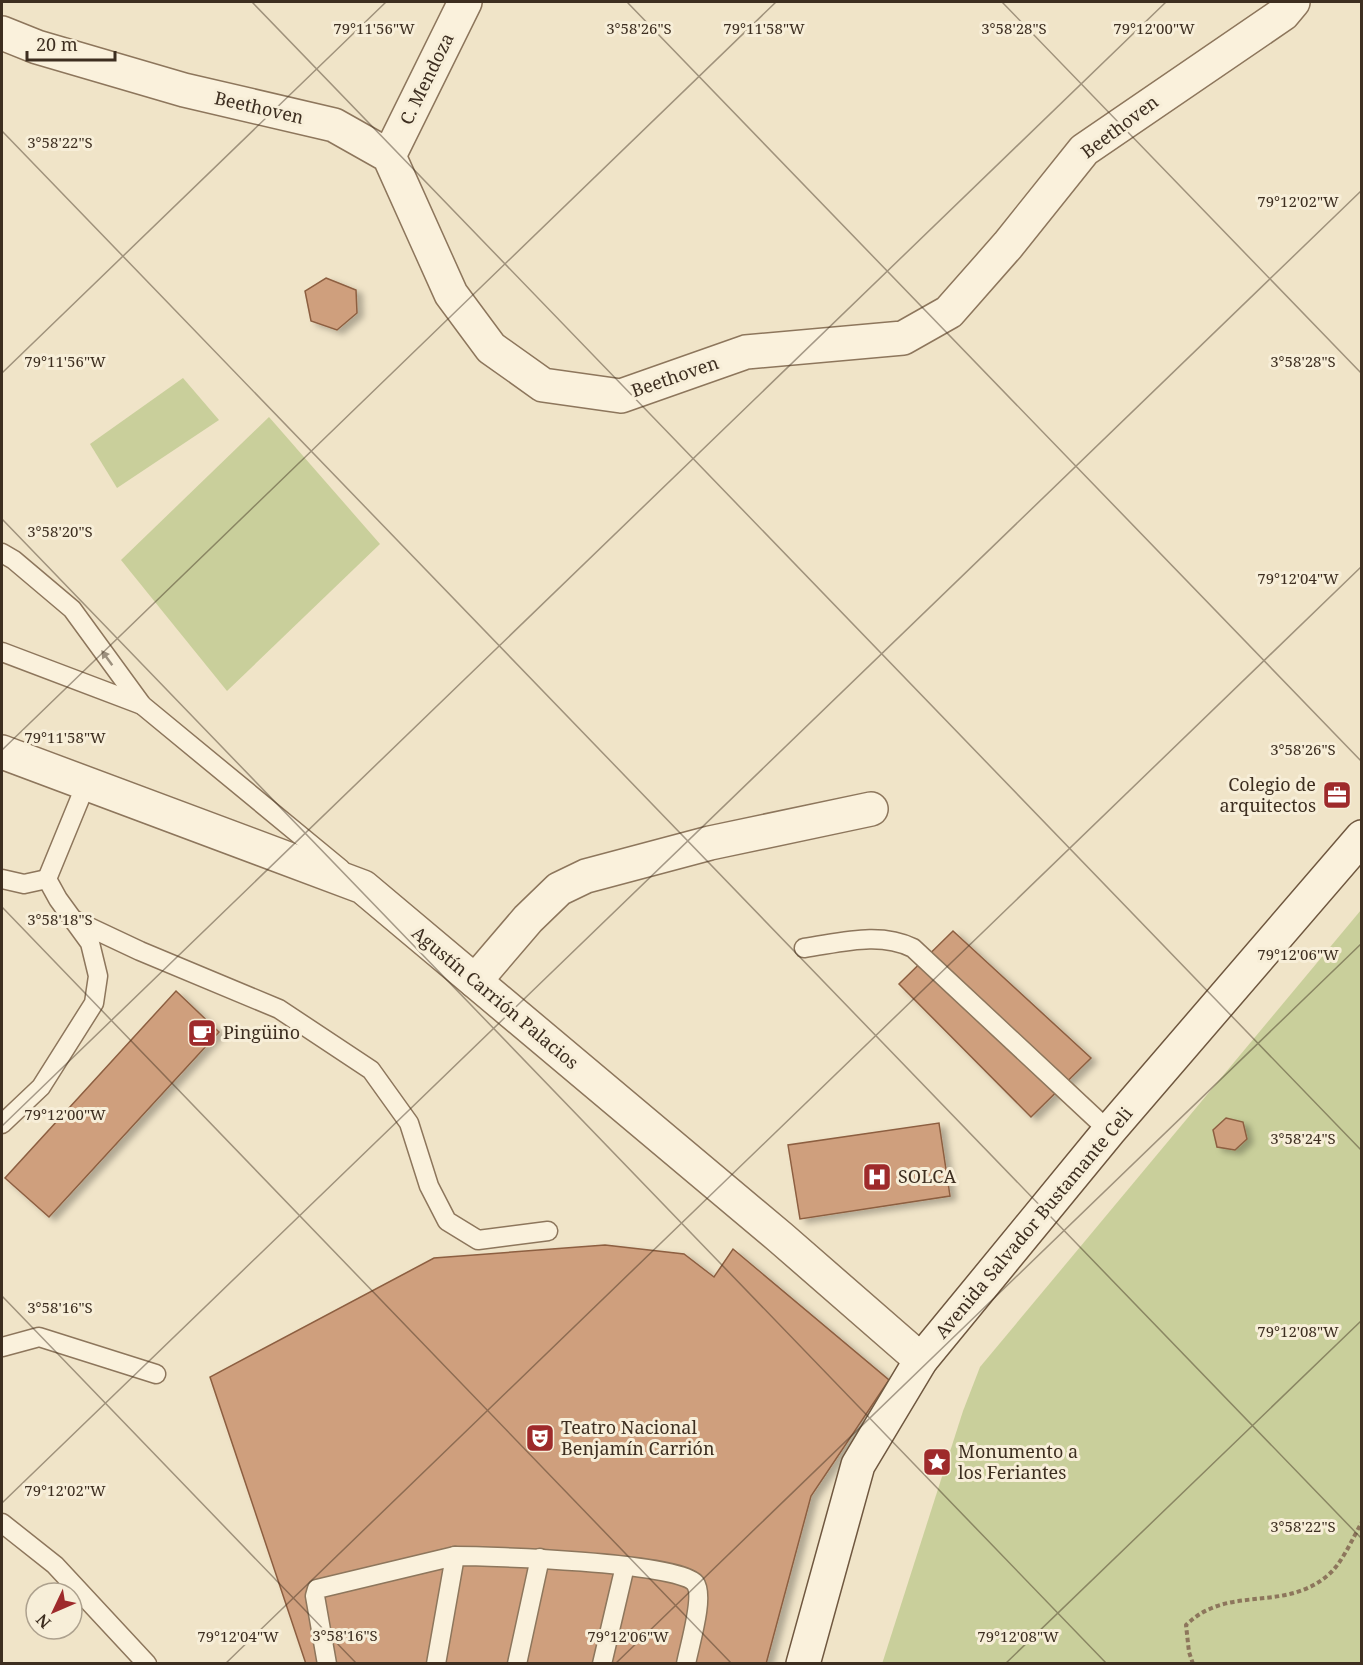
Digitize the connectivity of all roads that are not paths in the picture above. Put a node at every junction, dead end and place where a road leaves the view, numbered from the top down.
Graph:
1 (465, 2) edge
2 (1293, 2) edge
3 (2, 33) edge
4 (389, 156) junction
5 (2, 553) edge
6 (2, 652) edge
7 (142, 705) junction
8 (2, 752) edge
9 (86, 784) junction
10 (871, 809) dead end
11 (1362, 837) edge
12 (2, 879) edge
13 (47, 879) junction
14 (363, 887) junction
15 (72, 919) junction
16 (804, 948) dead end
17 (475, 981) junction
18 (2, 1124) edge
19 (1109, 1131) junction
20 (548, 1231) dead end
21 (2, 1347) edge
22 (921, 1360) junction
23 (156, 1374) dead end
24 (2, 1523) edge
25 (455, 1556) junction
26 (540, 1558) junction
27 (625, 1566) junction
28 (147, 1664) edge
29 (327, 1664) edge
30 (436, 1664) edge
31 (516, 1664) edge
32 (602, 1664) edge
33 (686, 1664) edge
34 (803, 1664) edge

1 - 4 street, C. Mendoza
2 - 4 street, Beethoven
3 - 4 street, Beethoven
7 -> 5 lane
6 - 7 lane
7 - 14 lane
8 - 9 street, Agustín Carrión Palacios
9 - 13 lane
9 - 14 street, Agustín Carrión Palacios
10 - 17 street
11 - 19 street, Avenida Salvador Bustamante Celi
12 - 13 lane
13 - 15 lane
14 - 17 street, Agustín Carrión Palacios
15 - 18 lane
15 - 20 lane
16 - 19 lane
17 - 22 street, Agustín Carrión Palacios
19 - 22 street, Avenida Salvador Bustamante Celi
21 - 23 lane
22 - 34 street, Avenida Salvador Bustamante Celi
24 - 28 lane
25 - 26 lane
25 - 29 lane
25 - 30 lane
26 - 27 lane
26 - 31 lane
27 - 32 lane
27 - 33 lane

